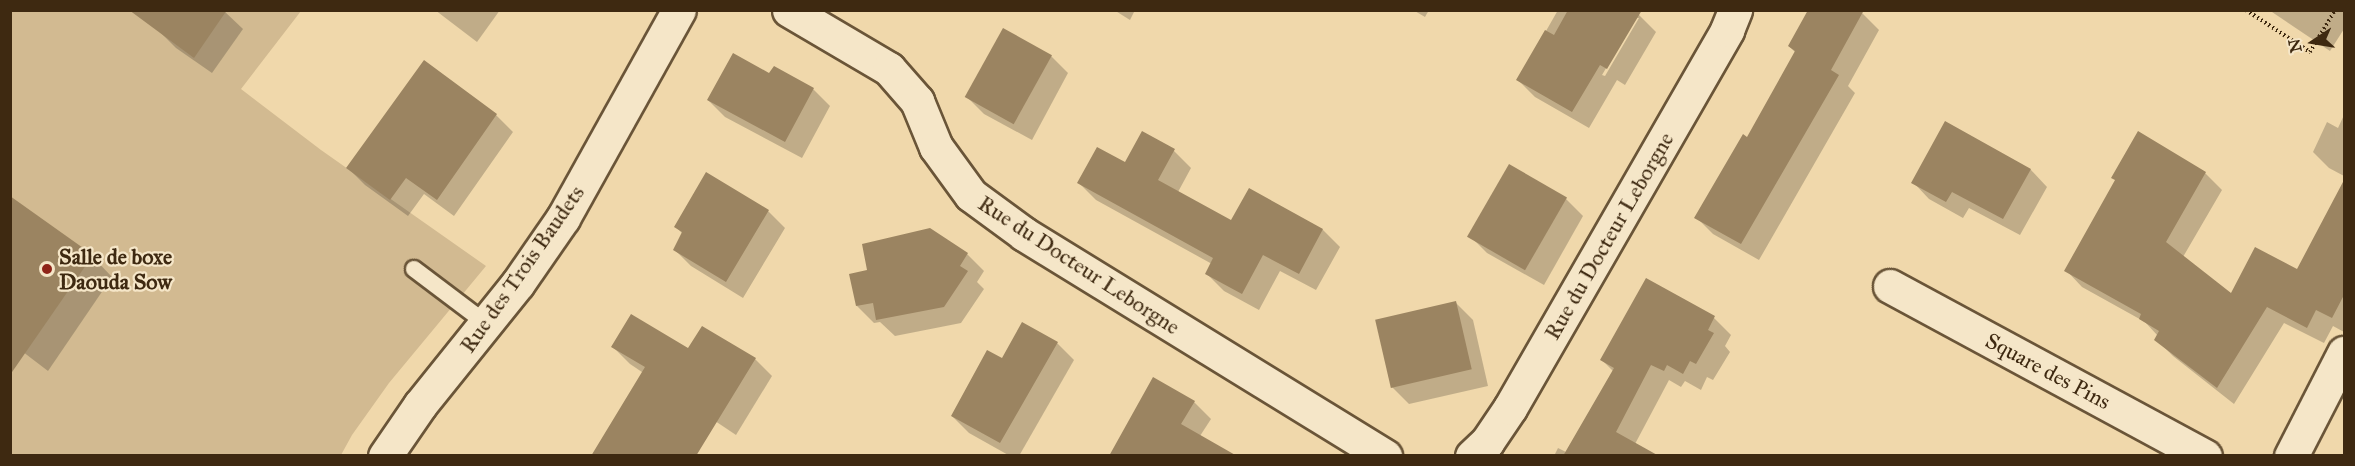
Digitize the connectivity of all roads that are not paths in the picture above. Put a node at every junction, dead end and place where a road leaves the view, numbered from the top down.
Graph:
1 (678, 10) edge
2 (789, 10) edge
3 (1735, 10) edge
4 (414, 269) dead end
5 (1890, 286) dead end
6 (486, 324) junction
7 (2344, 353) edge
8 (385, 456) edge
9 (1385, 456) edge
10 (1472, 456) edge
11 (2205, 456) edge
12 (2291, 456) edge

1 - 6 street, Rue des Trois Baudets
2 - 9 street, Rue du Docteur Leborgne
3 - 10 street, Rue du Docteur Leborgne
4 - 6 lane
5 - 11 street, Square des Pins
6 - 8 street, Rue des Trois Baudets
7 - 12 street

